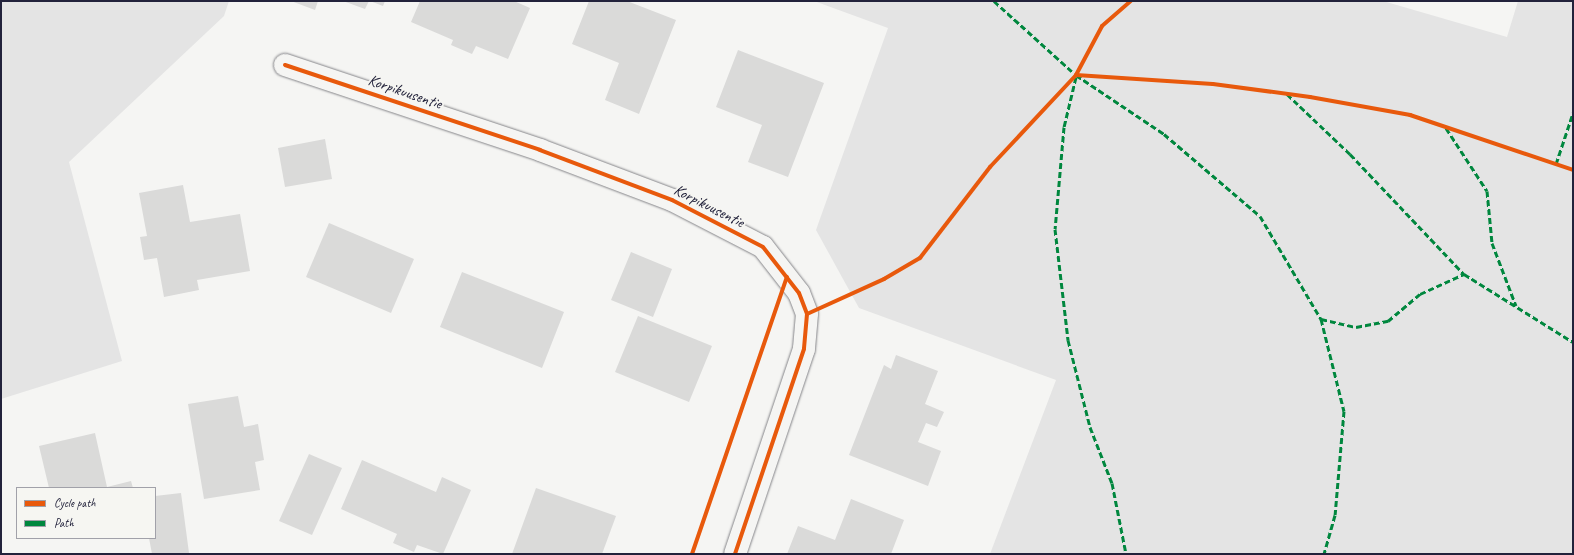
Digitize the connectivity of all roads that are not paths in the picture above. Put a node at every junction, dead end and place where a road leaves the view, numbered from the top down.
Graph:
1 (285, 64) dead end
2 (735, 554) edge

1 - 2 street, Korpikuusentie

